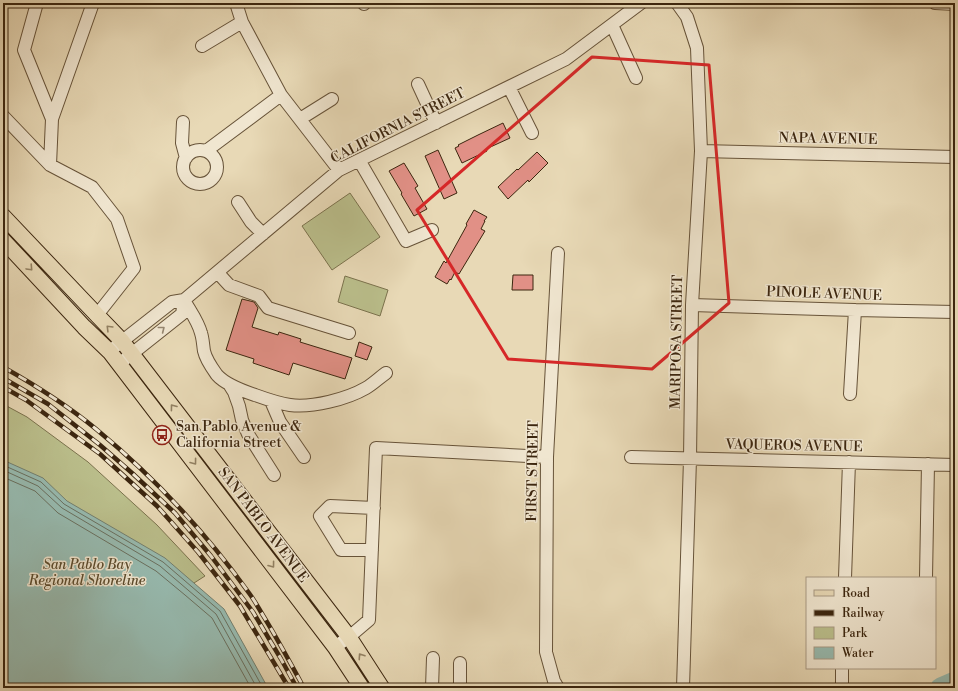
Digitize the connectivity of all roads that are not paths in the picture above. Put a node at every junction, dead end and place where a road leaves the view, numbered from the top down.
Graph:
1 (37, 3) edge
2 (93, 3) edge
3 (236, 3) edge
4 (641, 3) edge
5 (676, 3) edge
6 (935, 3) edge
7 (955, 4) edge
8 (242, 22) junction
9 (612, 25) junction
10 (202, 46) dead end
11 (636, 78) dead end
12 (418, 84) dead end
13 (509, 87) junction
14 (281, 95) junction
15 (332, 100) dead end
16 (3, 116) edge
17 (52, 119) junction
18 (300, 119) junction
19 (184, 122) dead end
20 (436, 123) junction
21 (3, 124) edge
22 (17, 130) junction
23 (532, 133) dead end
24 (206, 151) junction
25 (701, 151) junction
26 (955, 157) edge
27 (186, 158) junction
28 (359, 160) junction
29 (50, 165) junction
30 (339, 170) junction
31 (238, 202) dead end
32 (3, 216) edge
33 (15, 229) junction
34 (432, 230) dead end
35 (263, 234) junction
36 (4, 242) edge
37 (558, 253) dead end
38 (218, 273) junction
39 (184, 300) junction
40 (692, 305) junction
41 (855, 310) junction
42 (955, 312) edge
43 (97, 315) junction
44 (349, 333) dead end
45 (122, 341) junction
46 (110, 352) junction
47 (132, 353) junction
48 (119, 364) junction
49 (386, 373) dead end
50 (229, 384) junction
51 (850, 394) dead end
52 (271, 401) junction
53 (304, 457) dead end
54 (547, 457) junction
55 (631, 457) dead end
56 (690, 458) junction
57 (849, 462) junction
58 (928, 464) junction
59 (955, 465) edge
60 (274, 475) dead end
61 (374, 508) junction
62 (372, 550) junction
63 (846, 577) edge
64 (926, 577) edge
65 (349, 637) junction
66 (335, 647) junction
67 (433, 658) dead end
68 (460, 663) dead end
69 (842, 669) edge
70 (362, 688) edge
71 (382, 688) edge
72 (432, 688) edge
73 (460, 688) edge
74 (558, 688) edge
75 (683, 688) edge
76 (842, 688) edge

1 - 17 street
2 - 17 street
3 - 8 street
4 - 9 street, CALIFORNIA STREET
5 - 25 street, MARIPOSA STREET
6 - 7 street
8 - 10 street
8 - 14 street
9 - 11 street
9 - 13 street, CALIFORNIA STREET
12 - 20 street
13 - 20 street, CALIFORNIA STREET
13 - 23 street
14 - 18 street
14 - 24 street
15 - 18 street
16 - 22 street
17 - 29 street
18 - 30 street
19 - 27 street
20 - 28 street, CALIFORNIA STREET
21 - 22 street
22 - 29 street
24 - 27 street
24 - 27 street
25 - 26 street, NAPA AVENUE
25 - 40 street, MARIPOSA STREET
28 - 30 street, CALIFORNIA STREET
28 - 34 street
29 - 43 street
30 - 35 street, CALIFORNIA STREET
31 - 35 street
32 - 33 main road, SAN PABLO AVENUE
33 - 36 street
33 - 43 main road, SAN PABLO AVENUE
35 - 38 street, CALIFORNIA STREET
36 -> 46 main road, SAN PABLO AVENUE
37 - 54 street, FIRST STREET
38 - 39 street, CALIFORNIA STREET
38 - 44 street
39 - 45 street, CALIFORNIA STREET
47 -> 39 street
39 - 50 street
40 - 41 street, PINOLE AVENUE
40 - 56 street, MARIPOSA STREET
41 - 42 street, PINOLE AVENUE
41 - 51 street
45 -> 43 main road, SAN PABLO AVENUE
45 - 46 street, CALIFORNIA STREET
45 - 47 main road, SAN PABLO AVENUE
46 - 48 main road, SAN PABLO AVENUE
47 - 48 street
65 -> 47 main road, SAN PABLO AVENUE
48 -> 66 main road, SAN PABLO AVENUE
49 - 52 street
50 - 52 street
50 - 60 street
52 - 53 street
54 - 61 street
54 - 74 street, FIRST STREET
55 - 56 street, VAQUEROS AVENUE
56 - 57 street, VAQUEROS AVENUE
56 - 75 street, MARIPOSA STREET
57 - 58 street, VAQUEROS AVENUE
57 - 63 street
58 - 59 street, VAQUEROS AVENUE
58 - 64 street
61 - 62 street
61 - 62 street
62 - 65 street
65 - 66 street
71 -> 65 main road, SAN PABLO AVENUE
66 - 70 main road, SAN PABLO AVENUE
67 - 72 street
68 - 73 street
69 - 76 street

